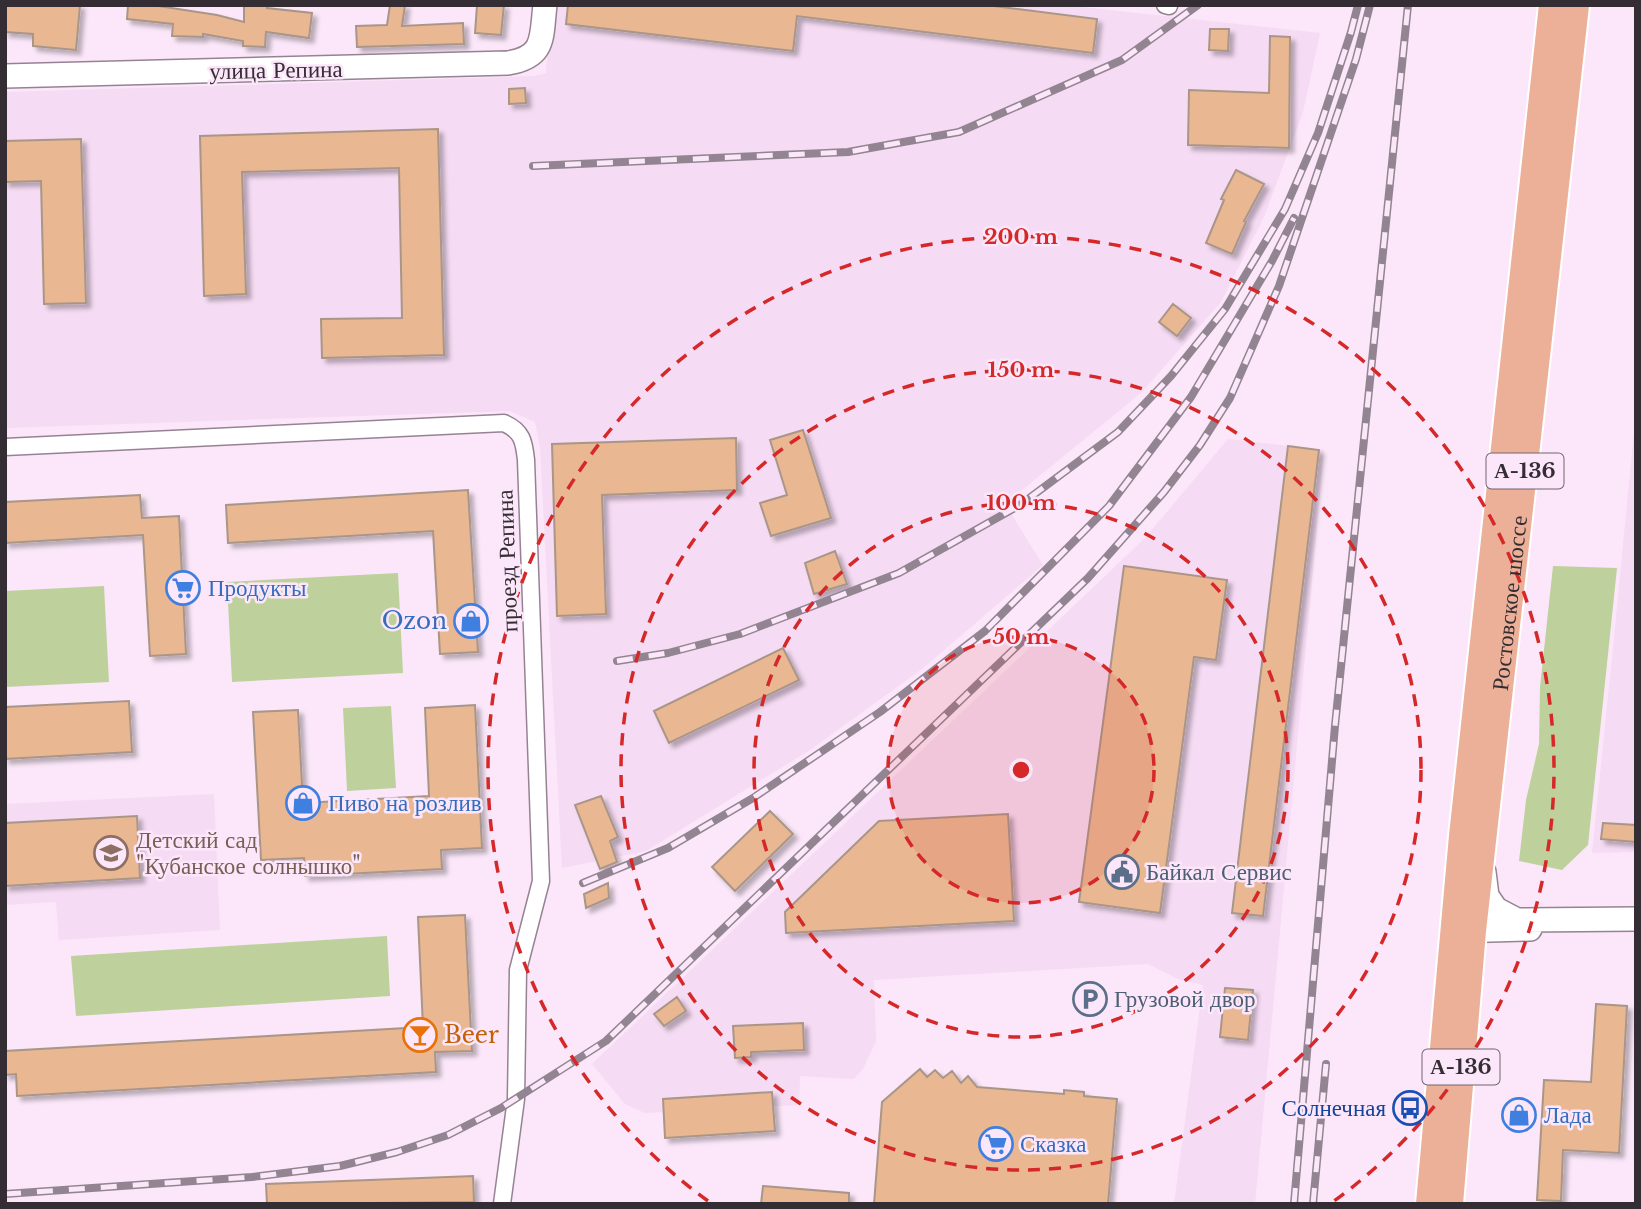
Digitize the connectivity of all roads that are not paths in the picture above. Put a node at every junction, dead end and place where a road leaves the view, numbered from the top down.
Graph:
1 (545, 5) edge
2 (1552, 5) edge
3 (1576, 5) edge
4 (5, 76) edge
5 (5, 447) edge
6 (1483, 838) junction
7 (1636, 919) edge
8 (1636, 926) edge
9 (1463, 931) junction
10 (502, 1204) edge
11 (1429, 1204) edge
12 (1450, 1204) edge

1 - 4 street, улица Репина
2 - 9 main road, Ростовское шоссе / А-136
3 - 6 main road, Ростовское шоссе / А-136
5 - 10 street, проезд Репина
6 - 7 street
6 - 9 main road, Ростовское шоссе / А-136
8 - 9 street
9 - 11 main road, Ростовское шоссе / А-136
9 - 12 main road, Ростовское шоссе / А-136

